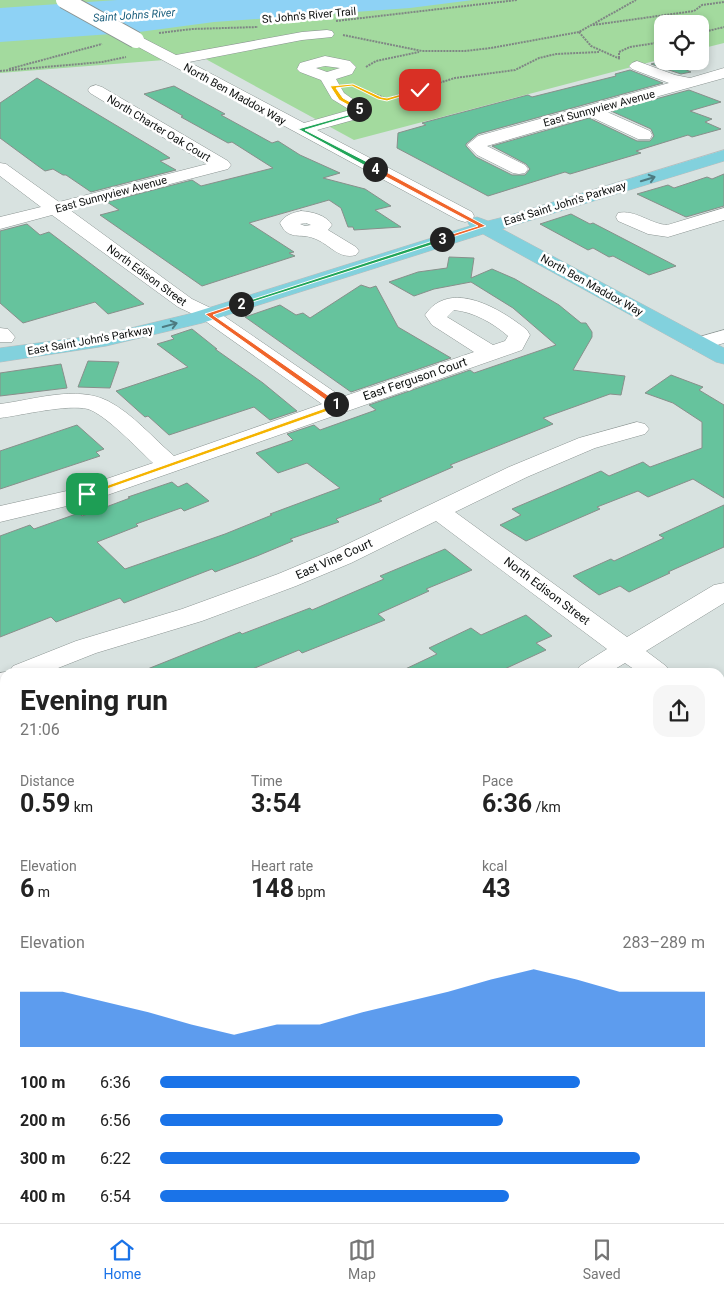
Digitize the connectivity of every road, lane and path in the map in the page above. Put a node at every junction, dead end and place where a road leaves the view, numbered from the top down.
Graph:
1 (64, 0) edge
2 (517, 0) edge
3 (636, 0) edge
4 (724, 2) edge
5 (590, 26) junction
6 (258, 27) dead end
7 (328, 28) junction
8 (724, 28) edge
9 (709, 31) edge
10 (579, 32) junction
11 (156, 33) dead end
12 (654, 43) edge
13 (104, 44) dead end
14 (158, 51) junction
15 (422, 51) junction
16 (598, 52) junction
17 (619, 58) junction
18 (175, 60) junction
19 (637, 66) joint
20 (0, 71) edge
21 (724, 73) edge
22 (330, 82) joint
23 (690, 82) junction
24 (353, 85) junction
25 (724, 89) edge
26 (96, 90) dead end
27 (589, 110) junction
28 (300, 129) junction
29 (644, 134) dead end
30 (724, 139) edge
31 (724, 155) edge
32 (222, 165) joint
33 (0, 168) edge
34 (519, 169) dead end
35 (56, 208) junction
36 (724, 214) edge
37 (464, 216) junction
38 (625, 217) dead end
39 (0, 223) edge
40 (483, 226) junction
41 (316, 231) dead end
42 (349, 251) junction
43 (185, 303) junction
44 (208, 314) junction
45 (724, 336) edge
46 (1, 341) edge
47 (700, 344) junction
48 (491, 352) dead end
49 (724, 357) edge
50 (339, 406) junction
51 (0, 411) edge
52 (637, 429) dead end
53 (170, 465) junction
54 (438, 511) junction
55 (0, 514) edge
56 (724, 591) edge
57 (626, 650) junction
58 (34, 668) edge
59 (597, 668) edge
60 (651, 668) edge

1 - 14 street, North Ben Maddox Way, bridge
2 - 7 path, St John's River Trail
3 - 5 path
4 - 5 path
5 - 10 path
6 - 11 path, St John's River Trail
7 - 15 path
7 - 18 street
8 - 9 path
10 - 15 path
10 - 16 path
12 - 17 path
13 - 20 path
14 - 18 street, North Ben Maddox Way
14 - 20 path
15 - 24 path
16 - 17 path
16 - 24 path
17 - 19 path
18 - 28 street, North Ben Maddox Way
19 - 23 street
21 - 23 street, East Sunnyview Avenue
22 - 24 path
22 - 28 street
23 - 25 street
23 - 27 street, East Sunnyview Avenue
26 - 32 street, North Charter Oak Court
27 - 29 street
27 - 34 street, East Sunnyview Avenue
28 - 37 street, North Ben Maddox Way
30 - 37 main road, East Saint John's Parkway
40 -> 31 main road, East Saint John's Parkway
32 - 35 street, East Sunnyview Avenue
33 - 35 street, North Edison Street
35 - 39 street, East Sunnyview Avenue
35 - 43 street, North Edison Street
36 - 38 street
37 - 40 main road, North Ben Maddox Way
37 - 42 main road, East Saint John's Parkway
40 - 44 main road, East Saint John's Parkway
40 - 47 main road, North Ben Maddox Way
41 - 42 street
42 - 43 main road, East Saint John's Parkway
43 - 44 street, North Edison Street
43 - 46 main road, East Saint John's Parkway
46 -> 44 main road, East Saint John's Parkway
44 - 50 street, North Edison Street
45 - 47 street
47 - 49 main road, North Ben Maddox Way
48 - 50 street, East Ferguson Court
50 - 53 street, East Ferguson Court
51 - 53 street
52 - 54 street, East Vine Court
53 - 55 street, East Ferguson Court
54 - 57 street, North Edison Street
54 - 58 street, East Vine Court
56 - 57 street
57 - 59 street
57 - 60 street, North Edison Street

